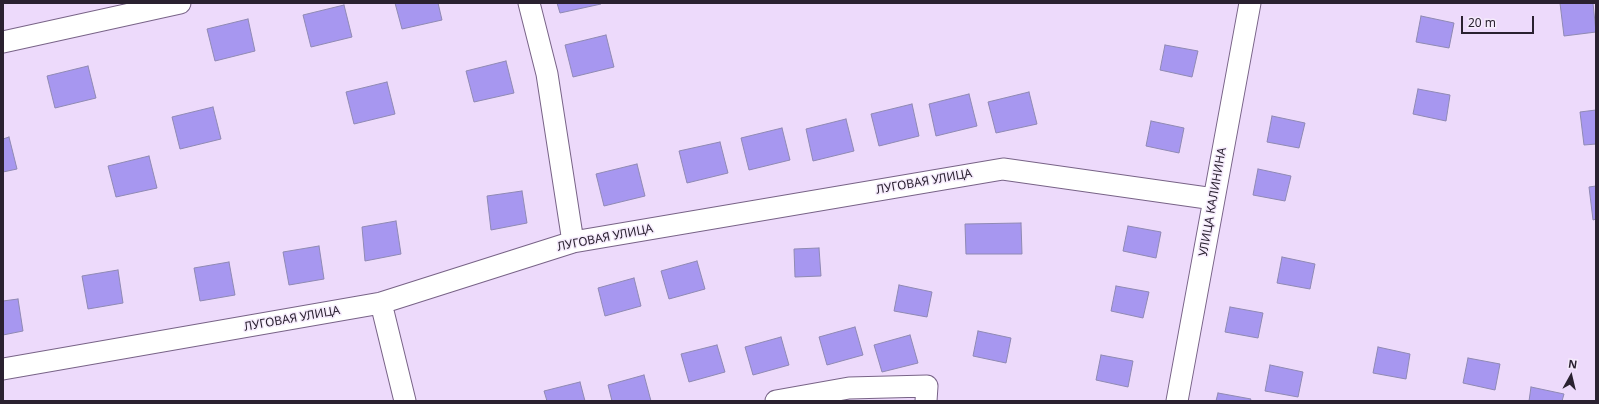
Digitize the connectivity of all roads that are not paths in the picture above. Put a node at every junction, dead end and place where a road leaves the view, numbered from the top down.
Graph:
1 (180, 3) edge
2 (529, 3) edge
3 (1250, 3) edge
4 (3, 42) edge
5 (1214, 199) junction
6 (573, 242) junction
7 (380, 303) junction
8 (3, 369) edge
9 (405, 401) edge
10 (776, 401) edge
11 (926, 401) edge
12 (1177, 401) edge

1 - 4 street
2 - 6 street
3 - 5 street, УЛИЦА КАЛИНИНА
5 - 6 street, ЛУГОВАЯ УЛИЦА
5 - 12 street, УЛИЦА КАЛИНИНА
6 - 7 street, ЛУГОВАЯ УЛИЦА
7 - 8 street, ЛУГОВАЯ УЛИЦА
7 - 9 street
10 - 11 street

